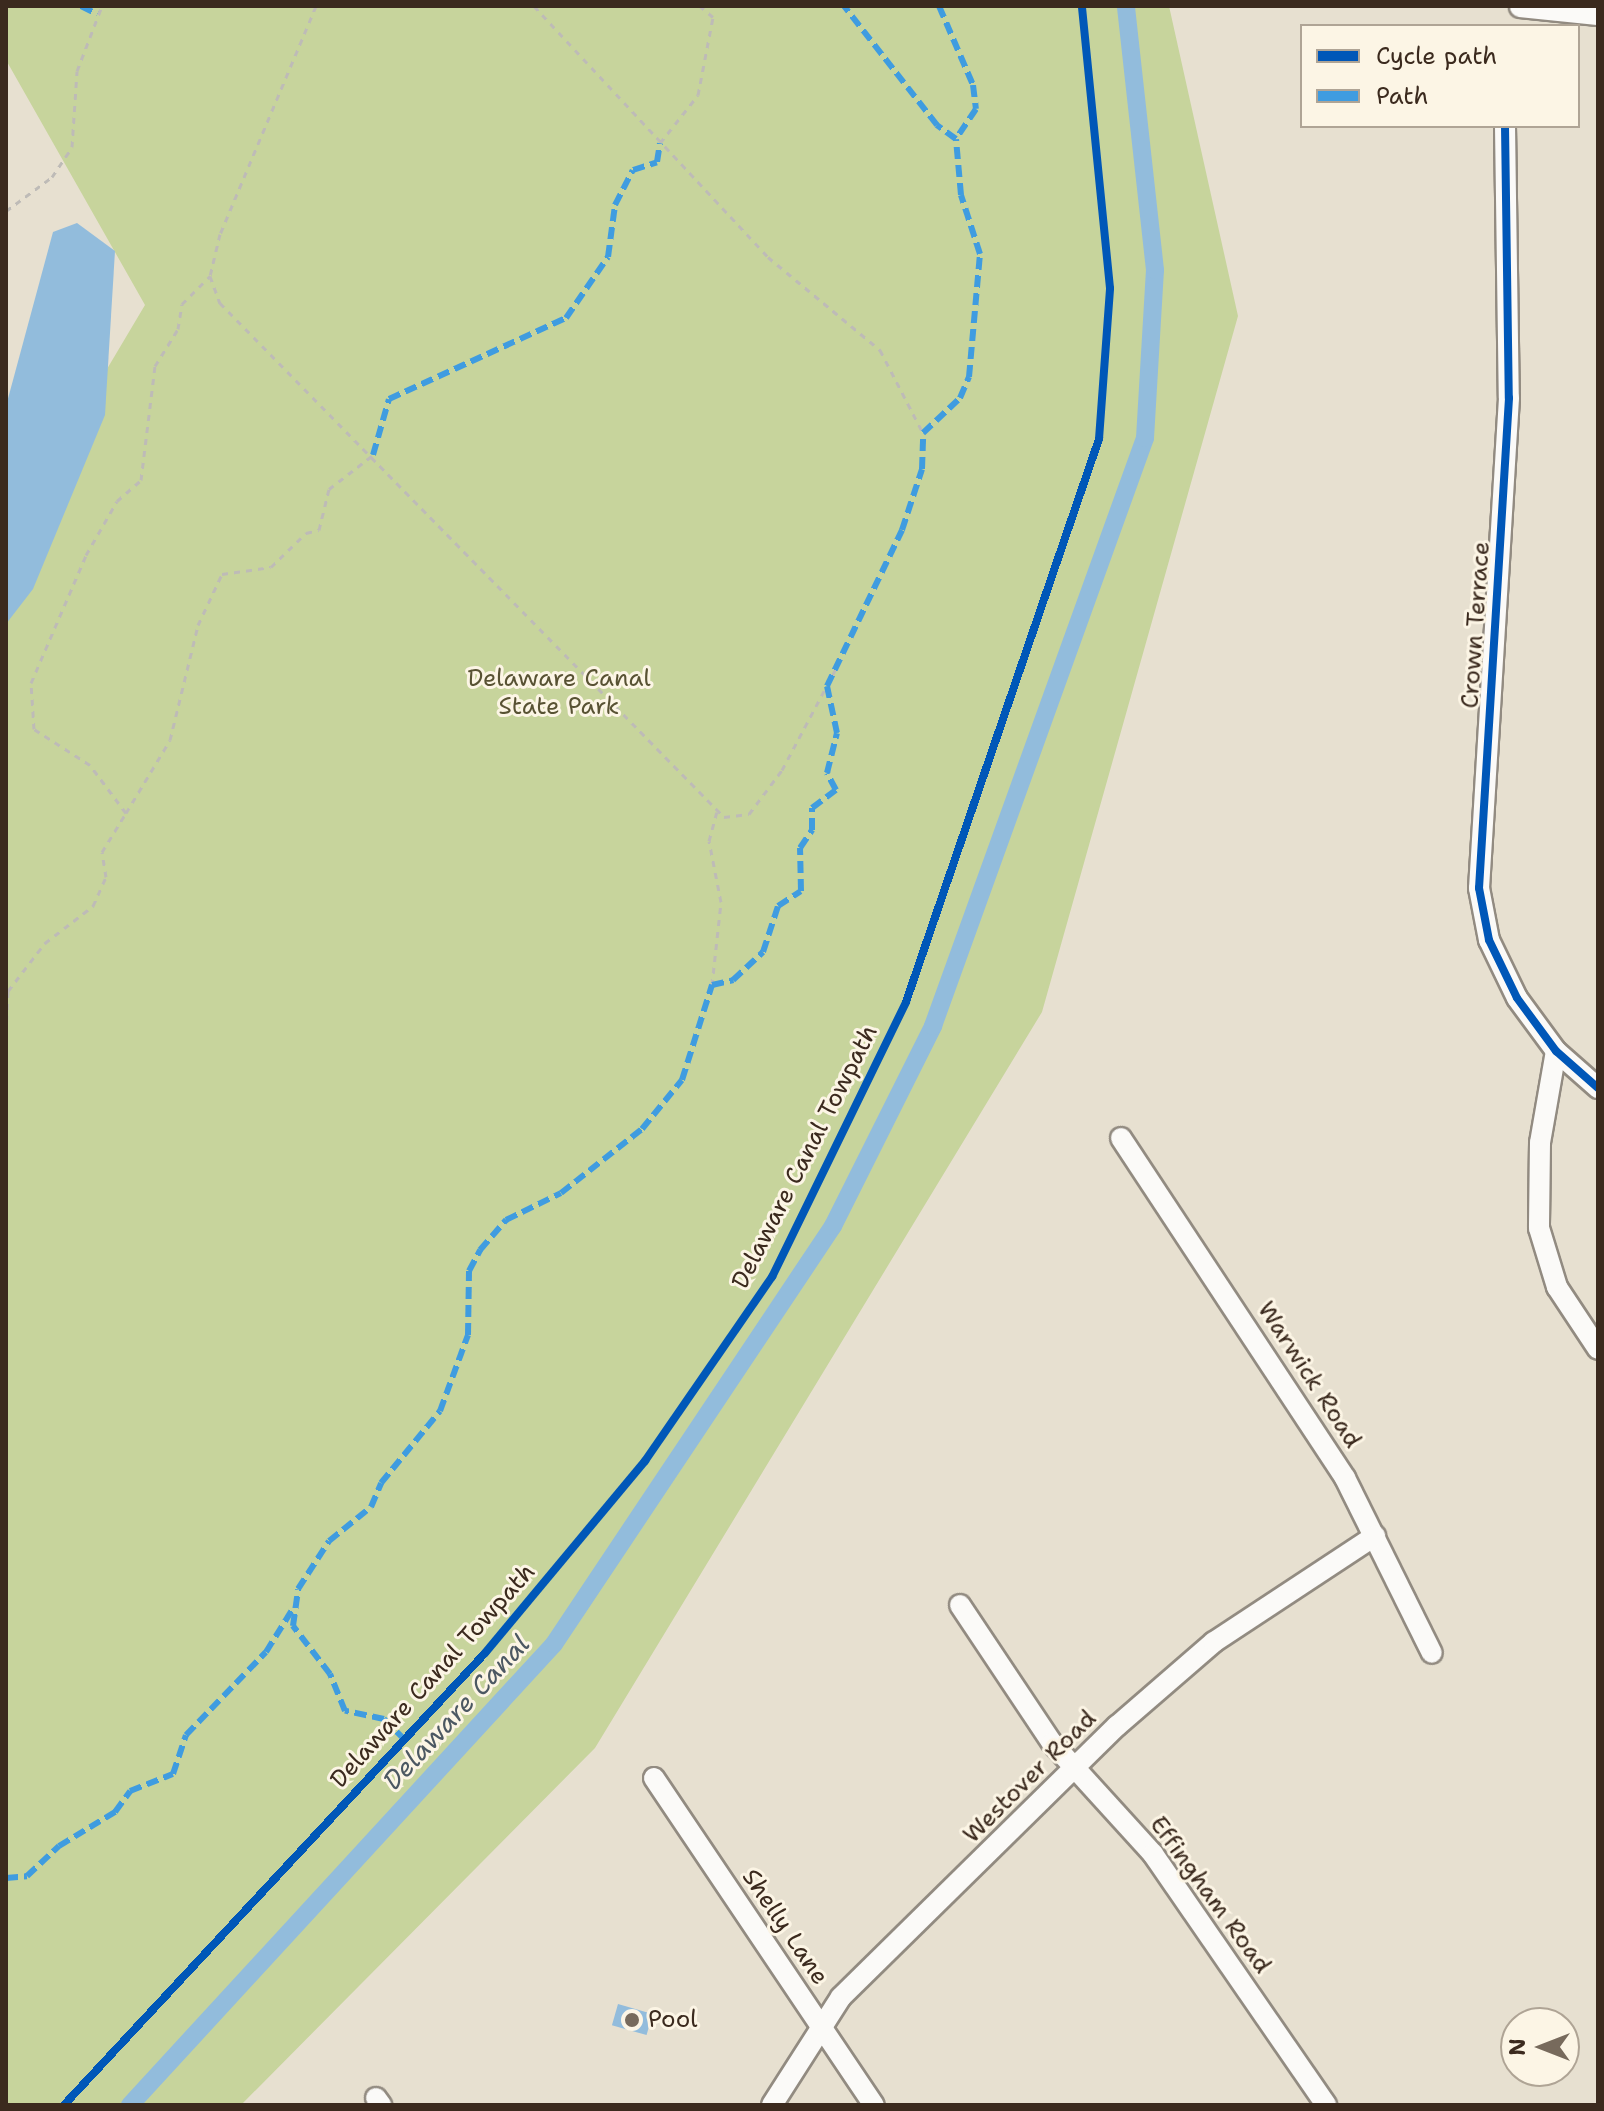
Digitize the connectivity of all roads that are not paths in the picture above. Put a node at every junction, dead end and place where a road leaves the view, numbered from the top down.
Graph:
1 (1520, 6) edge
2 (1598, 15) edge
3 (1505, 128) edge
4 (1556, 1051) junction
5 (1598, 1088) edge
6 (1121, 1138) dead end
7 (1598, 1349) edge
8 (1375, 1536) junction
9 (960, 1605) dead end
10 (1432, 1653) dead end
11 (1075, 1769) junction
12 (654, 1778) dead end
13 (819, 2025) junction
14 (772, 2105) edge
15 (874, 2105) edge
16 (1326, 2105) edge

1 - 2 street
3 - 4 street, Crown Terrace
4 - 5 street, Crown Terrace
4 - 7 street
6 - 8 street, Warwick Road
8 - 10 street, Warwick Road
8 - 11 street, Westover Road
9 - 11 street, Effingham Road
11 - 13 street, Westover Road
11 - 16 street, Effingham Road
12 - 13 street, Shelly Lane
13 - 14 street, Westover Road
13 - 15 street, Shelly Lane

